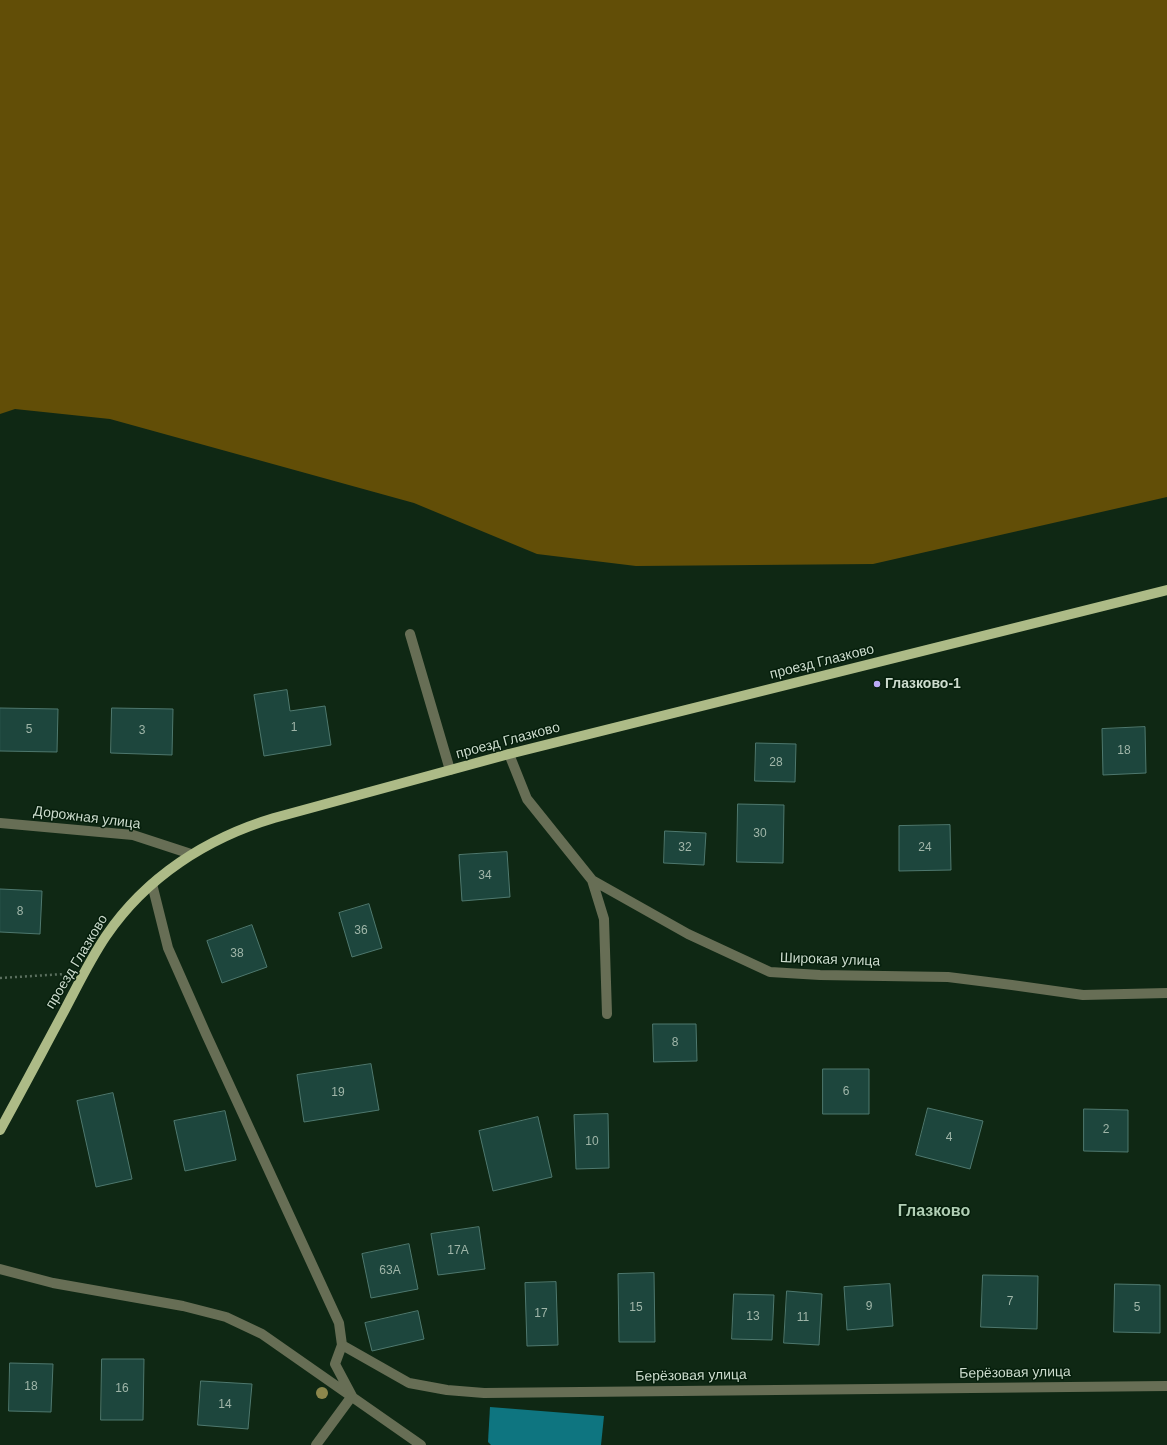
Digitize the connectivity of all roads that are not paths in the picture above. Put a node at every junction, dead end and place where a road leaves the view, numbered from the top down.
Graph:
1 (1167, 590) edge
2 (410, 634) dead end
3 (509, 754) junction
4 (450, 770) junction
5 (0, 823) edge
6 (191, 854) junction
7 (592, 880) junction
8 (152, 884) junction
9 (1167, 993) edge
10 (607, 1014) dead end
11 (0, 1130) edge
12 (0, 1269) edge
13 (342, 1345) junction
14 (1167, 1386) edge
15 (352, 1396) junction
16 (316, 1445) edge
17 (421, 1445) edge

1 - 3 main road, проезд Глазково
2 - 4 street
3 - 4 main road, проезд Глазково
3 - 7 street, Широкая улица
4 - 6 main road, проезд Глазково
5 - 6 street, Дорожная улица
6 - 8 main road, проезд Глазково
7 - 9 street, Широкая улица
7 - 10 street
8 - 11 main road, проезд Глазково
8 - 13 street
12 - 15 street
13 - 14 street, Берёзовая улица
13 - 15 street
15 - 16 street
15 - 17 street

